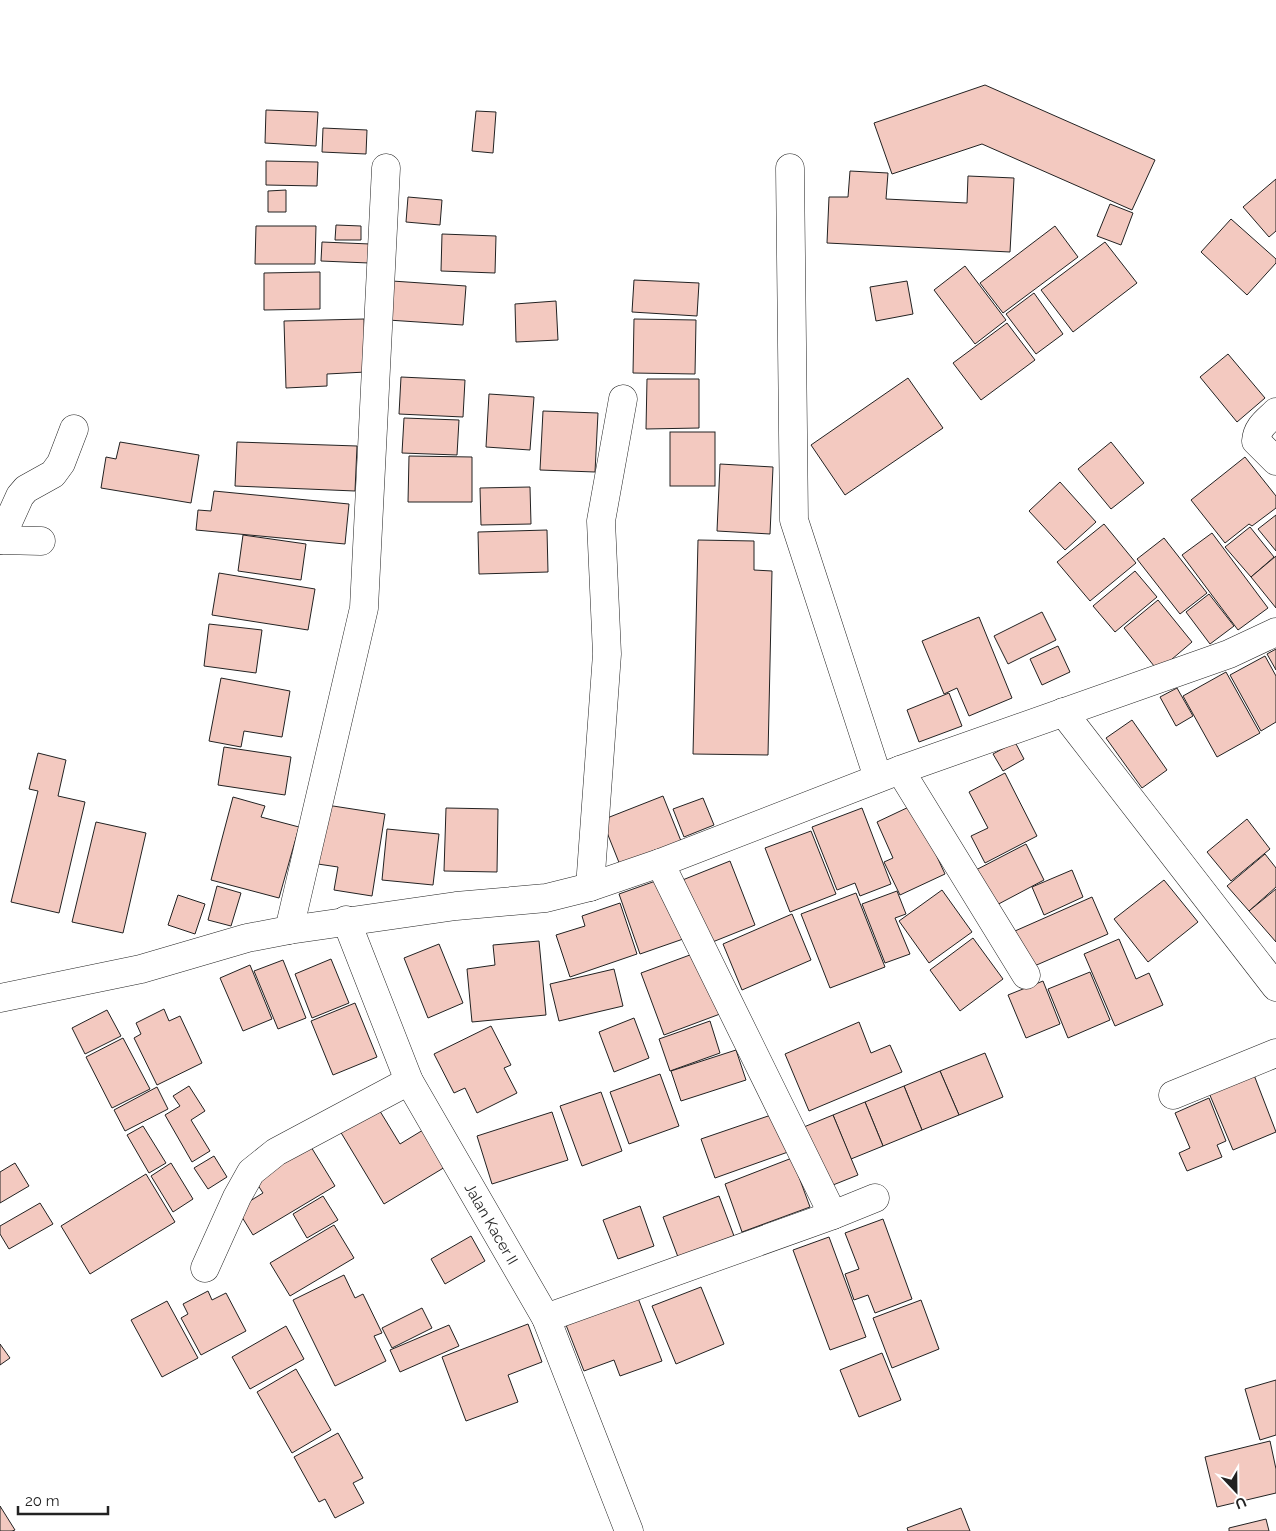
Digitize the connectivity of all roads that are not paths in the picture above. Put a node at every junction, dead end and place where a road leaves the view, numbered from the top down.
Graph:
1 (386, 168) dead end
2 (790, 168) dead end
3 (623, 399) dead end
4 (1276, 412) edge
5 (74, 429) dead end
6 (1276, 461) edge
7 (0, 540) edge
8 (40, 541) dead end
9 (1276, 632) edge
10 (1063, 712) junction
11 (889, 774) junction
12 (660, 863) junction
13 (590, 887) junction
14 (346, 920) junction
15 (289, 930) junction
16 (1026, 975) dead end
17 (1276, 987) edge
18 (0, 998) edge
19 (1276, 1053) edge
20 (408, 1081) junction
21 (1173, 1095) dead end
22 (874, 1198) dead end
23 (833, 1215) junction
24 (205, 1268) dead end
25 (546, 1318) junction
26 (629, 1531) edge

1 - 15 street
2 - 11 street
3 - 13 street
4 - 6 street
5 - 7 street
7 - 8 street
9 - 10 street
10 - 11 street
10 - 17 street
11 - 12 street
11 - 16 street
12 - 13 street
12 - 23 street
13 - 14 street
14 - 15 street
14 - 20 street, Jalan Kacer II
15 - 18 street
19 - 21 street
20 - 24 street
20 - 25 street, Jalan Kacer II
22 - 23 street
23 - 25 street
25 - 26 street, Jalan Kacer II

